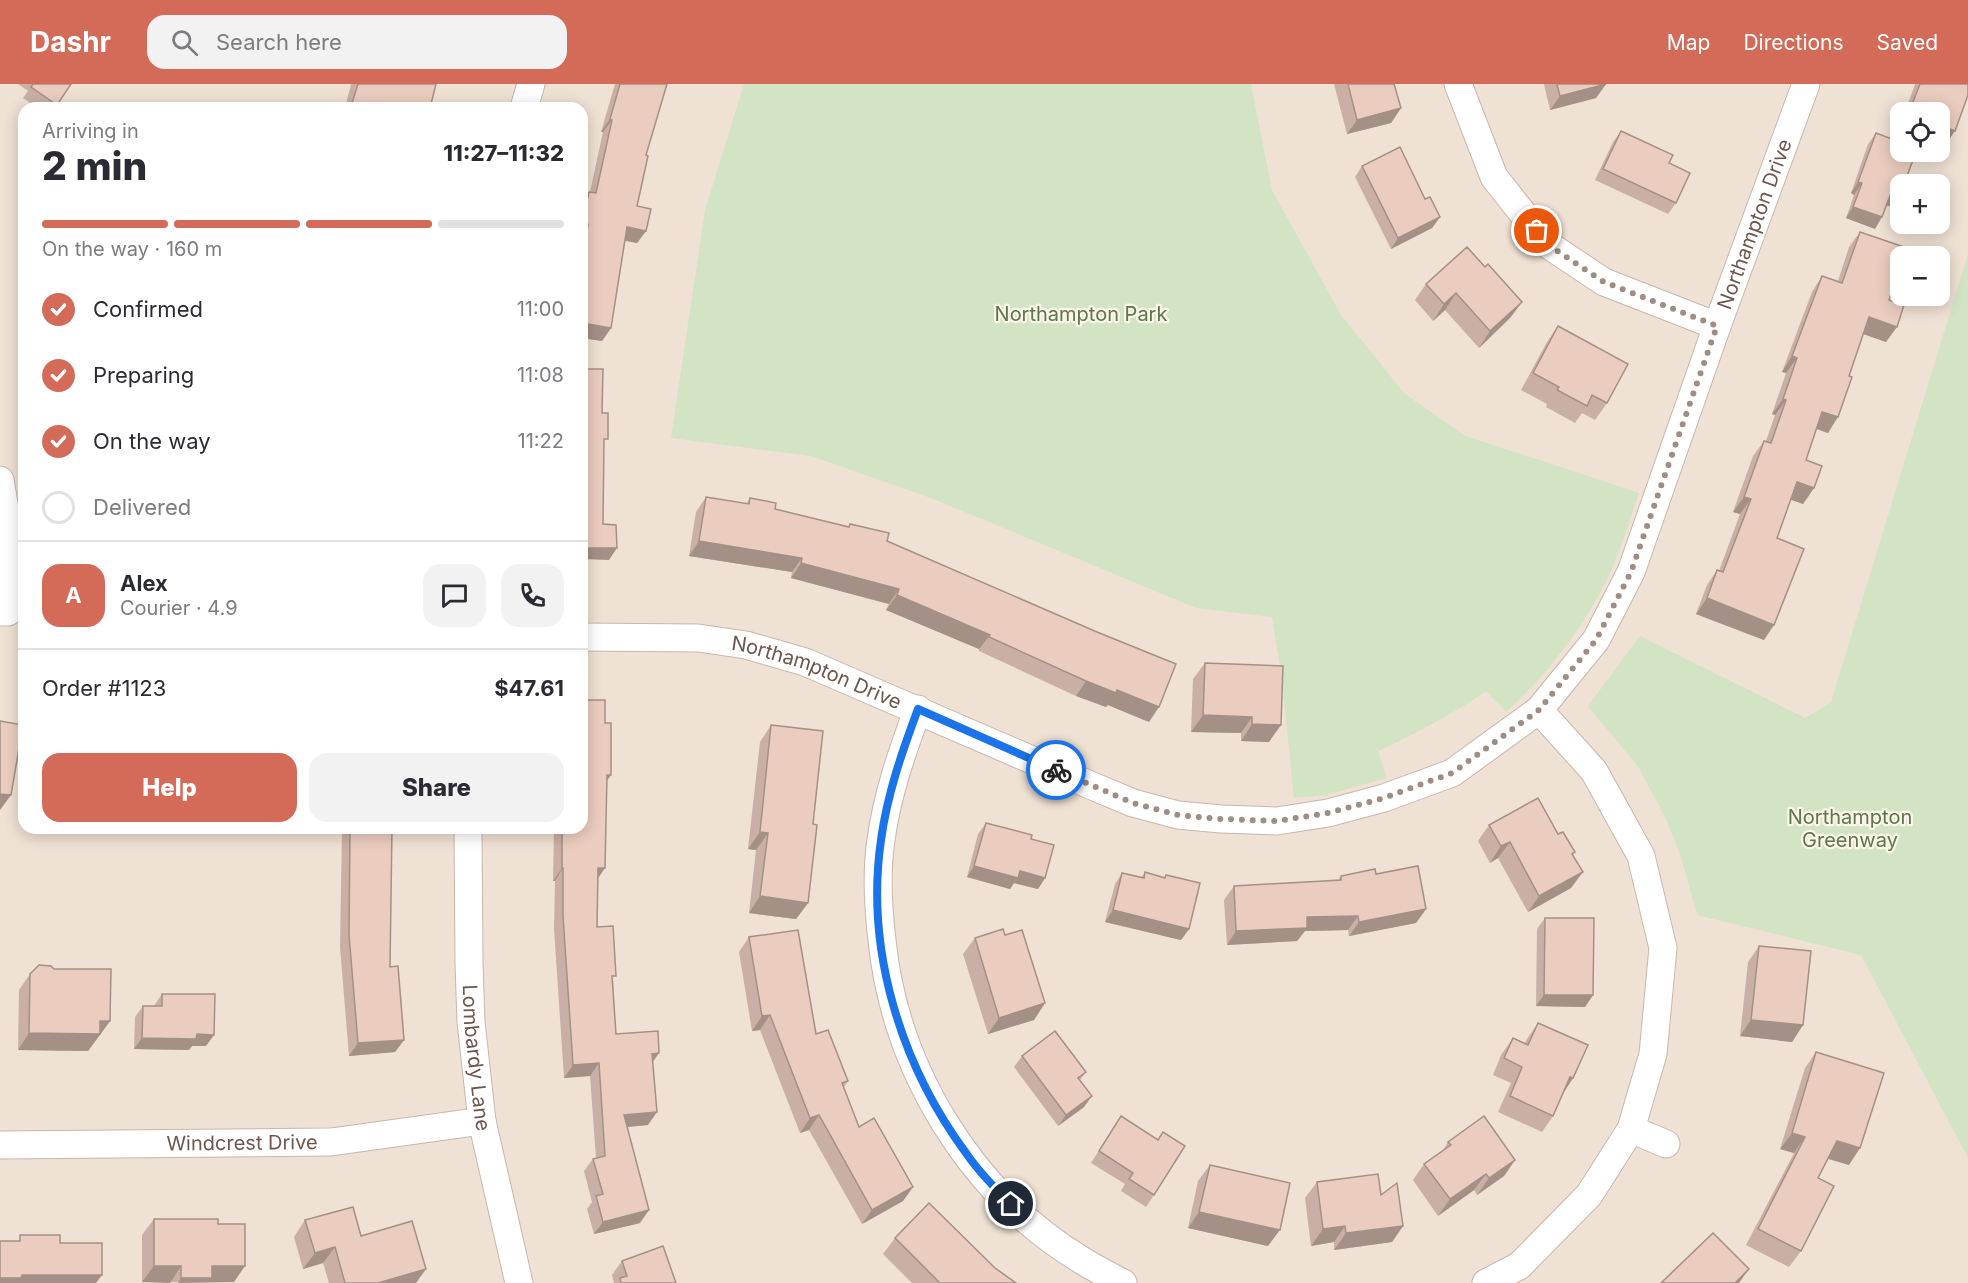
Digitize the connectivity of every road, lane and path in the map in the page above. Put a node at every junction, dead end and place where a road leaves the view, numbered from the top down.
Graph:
1 (531, 84) edge
2 (1458, 84) edge
3 (1806, 84) edge
4 (526, 102) edge
5 (1717, 326) junction
6 (0, 480) edge
7 (0, 612) edge
8 (588, 637) edge
9 (918, 709) junction
10 (1539, 710) junction
11 (468, 834) edge
12 (483, 1121) junction
13 (1631, 1129) junction
14 (1666, 1144) dead end
15 (0, 1145) edge
16 (519, 1283) edge
17 (1123, 1283) edge
18 (1486, 1283) edge

1 - 4 street
2 - 5 street
3 - 5 street, Northampton Drive
5 - 10 street, Northampton Drive
6 - 7 street
8 - 9 street, Northampton Drive
9 - 10 street, Northampton Drive
9 - 17 street
10 - 13 street
11 - 12 street, Lombardy Lane
12 - 15 street, Windcrest Drive
12 - 16 street, Lombardy Lane
13 - 14 street
13 - 18 street

